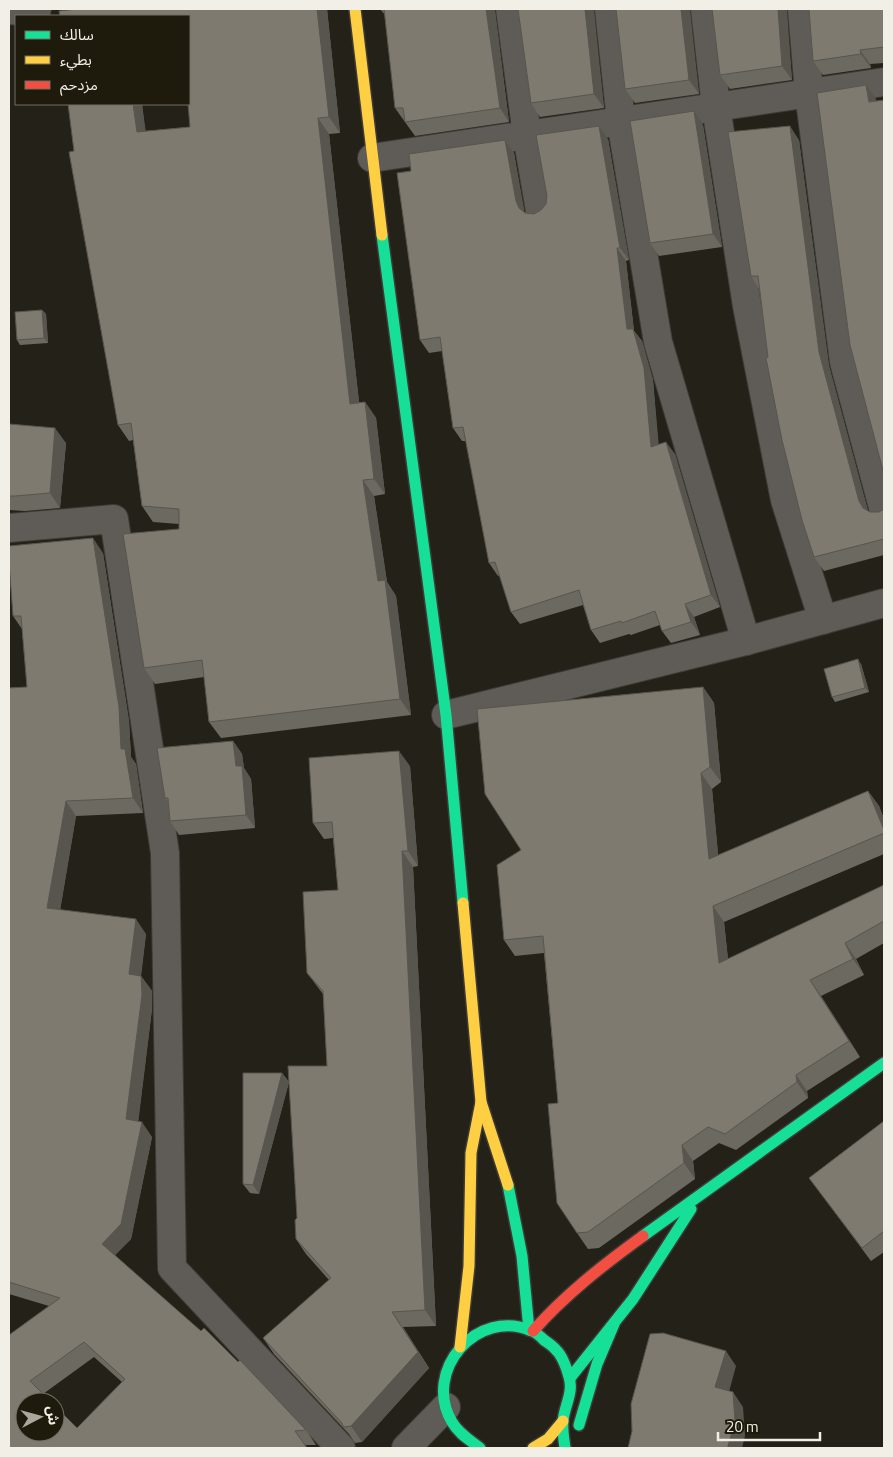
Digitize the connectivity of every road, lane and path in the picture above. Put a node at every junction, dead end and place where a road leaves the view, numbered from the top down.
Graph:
1 (37, 9) edge
2 (355, 9) edge
3 (510, 9) edge
4 (609, 9) edge
5 (705, 9) edge
6 (802, 9) edge
7 (9, 10) edge
8 (884, 82) edge
9 (809, 93) junction
10 (716, 107) junction
11 (621, 121) junction
12 (527, 135) junction
13 (372, 158) junction
14 (540, 211) edge
15 (884, 510) edge
16 (9, 528) edge
17 (884, 603) edge
18 (823, 620) junction
19 (746, 641) junction
20 (446, 715) junction
21 (884, 1063) edge
22 (481, 1102) junction
23 (698, 1197) junction
24 (614, 1324) junction
25 (531, 1331) junction
26 (460, 1347) junction
27 (570, 1378) junction
28 (446, 1407) junction
29 (563, 1420) junction
30 (461, 1434) junction
31 (341, 1448) edge
32 (406, 1448) edge
33 (471, 1448) edge
34 (480, 1448) edge
35 (533, 1448) edge
36 (565, 1448) edge
37 (574, 1448) edge

1 - 7 street
2 - 13 main road
3 - 12 street
4 - 11 street
5 - 10 street
6 - 9 street
8 - 9 street
9 - 10 street
9 - 15 street
10 - 11 street
10 - 18 street
11 - 12 street
11 - 19 street
12 - 13 street
12 - 14 street
13 - 20 main road
16 - 31 street
17 - 18 street
18 - 19 street
19 - 20 street
20 - 22 main road
21 - 23 main road
22 - 25 main road
22 - 26 main road
23 - 24 main road
23 - 25 main road
24 - 27 main road
24 - 37 main road
25 - 26 main road
25 - 27 main road
26 - 28 main road
27 - 29 main road
28 - 30 main road
28 - 32 street
29 - 35 main road
29 - 36 main road
30 - 33 main road
30 - 34 main road

